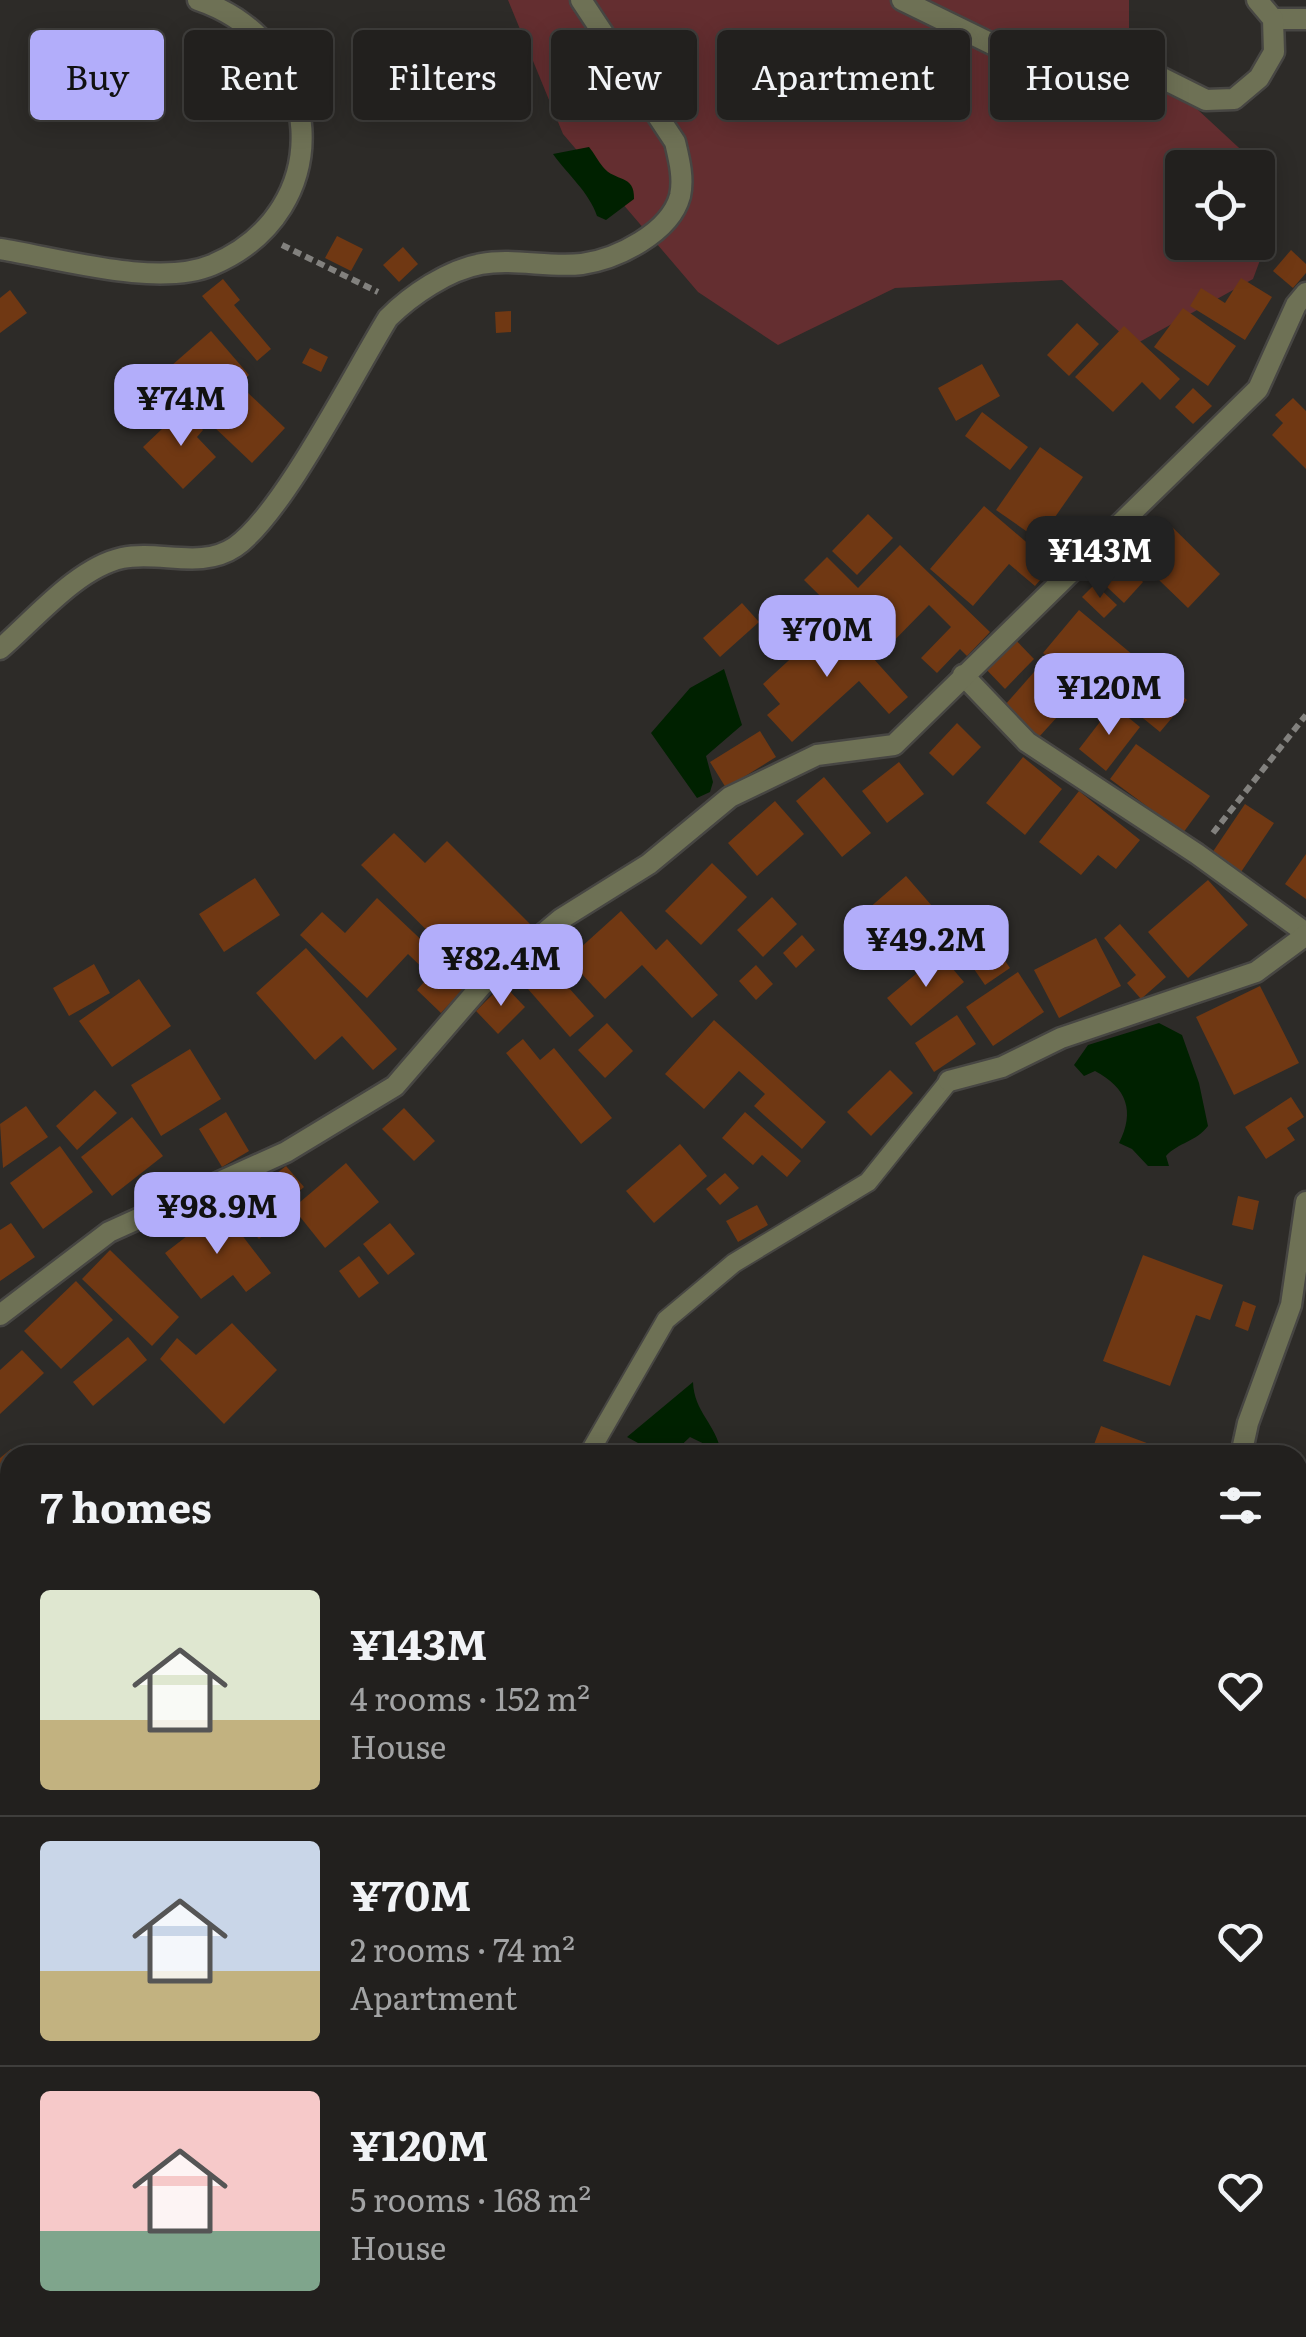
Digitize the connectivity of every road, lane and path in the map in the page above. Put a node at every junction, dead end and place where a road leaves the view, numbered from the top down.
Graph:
1 (198, 0) edge
2 (582, 0) edge
3 (902, 0) edge
4 (1257, 0) edge
5 (1273, 19) junction
6 (1306, 19) edge
7 (251, 242) junction
8 (0, 249) edge
9 (1306, 293) edge
10 (394, 312) junction
11 (0, 648) edge
12 (963, 675) junction
13 (1306, 715) edge
14 (1197, 854) junction
15 (1306, 934) edge
16 (949, 1081) joint
17 (1306, 1202) edge
18 (0, 1315) edge
19 (594, 1445) edge
20 (1243, 1445) edge

1 - 7 street
2 - 10 street
3 - 5 street
4 - 5 street
5 - 6 street
7 - 8 street
7 - 10 path
9 - 12 street
10 - 11 street
12 - 14 street
12 - 18 street
13 - 14 path
14 - 15 street
15 - 16 street
16 - 19 lane
17 - 20 street

